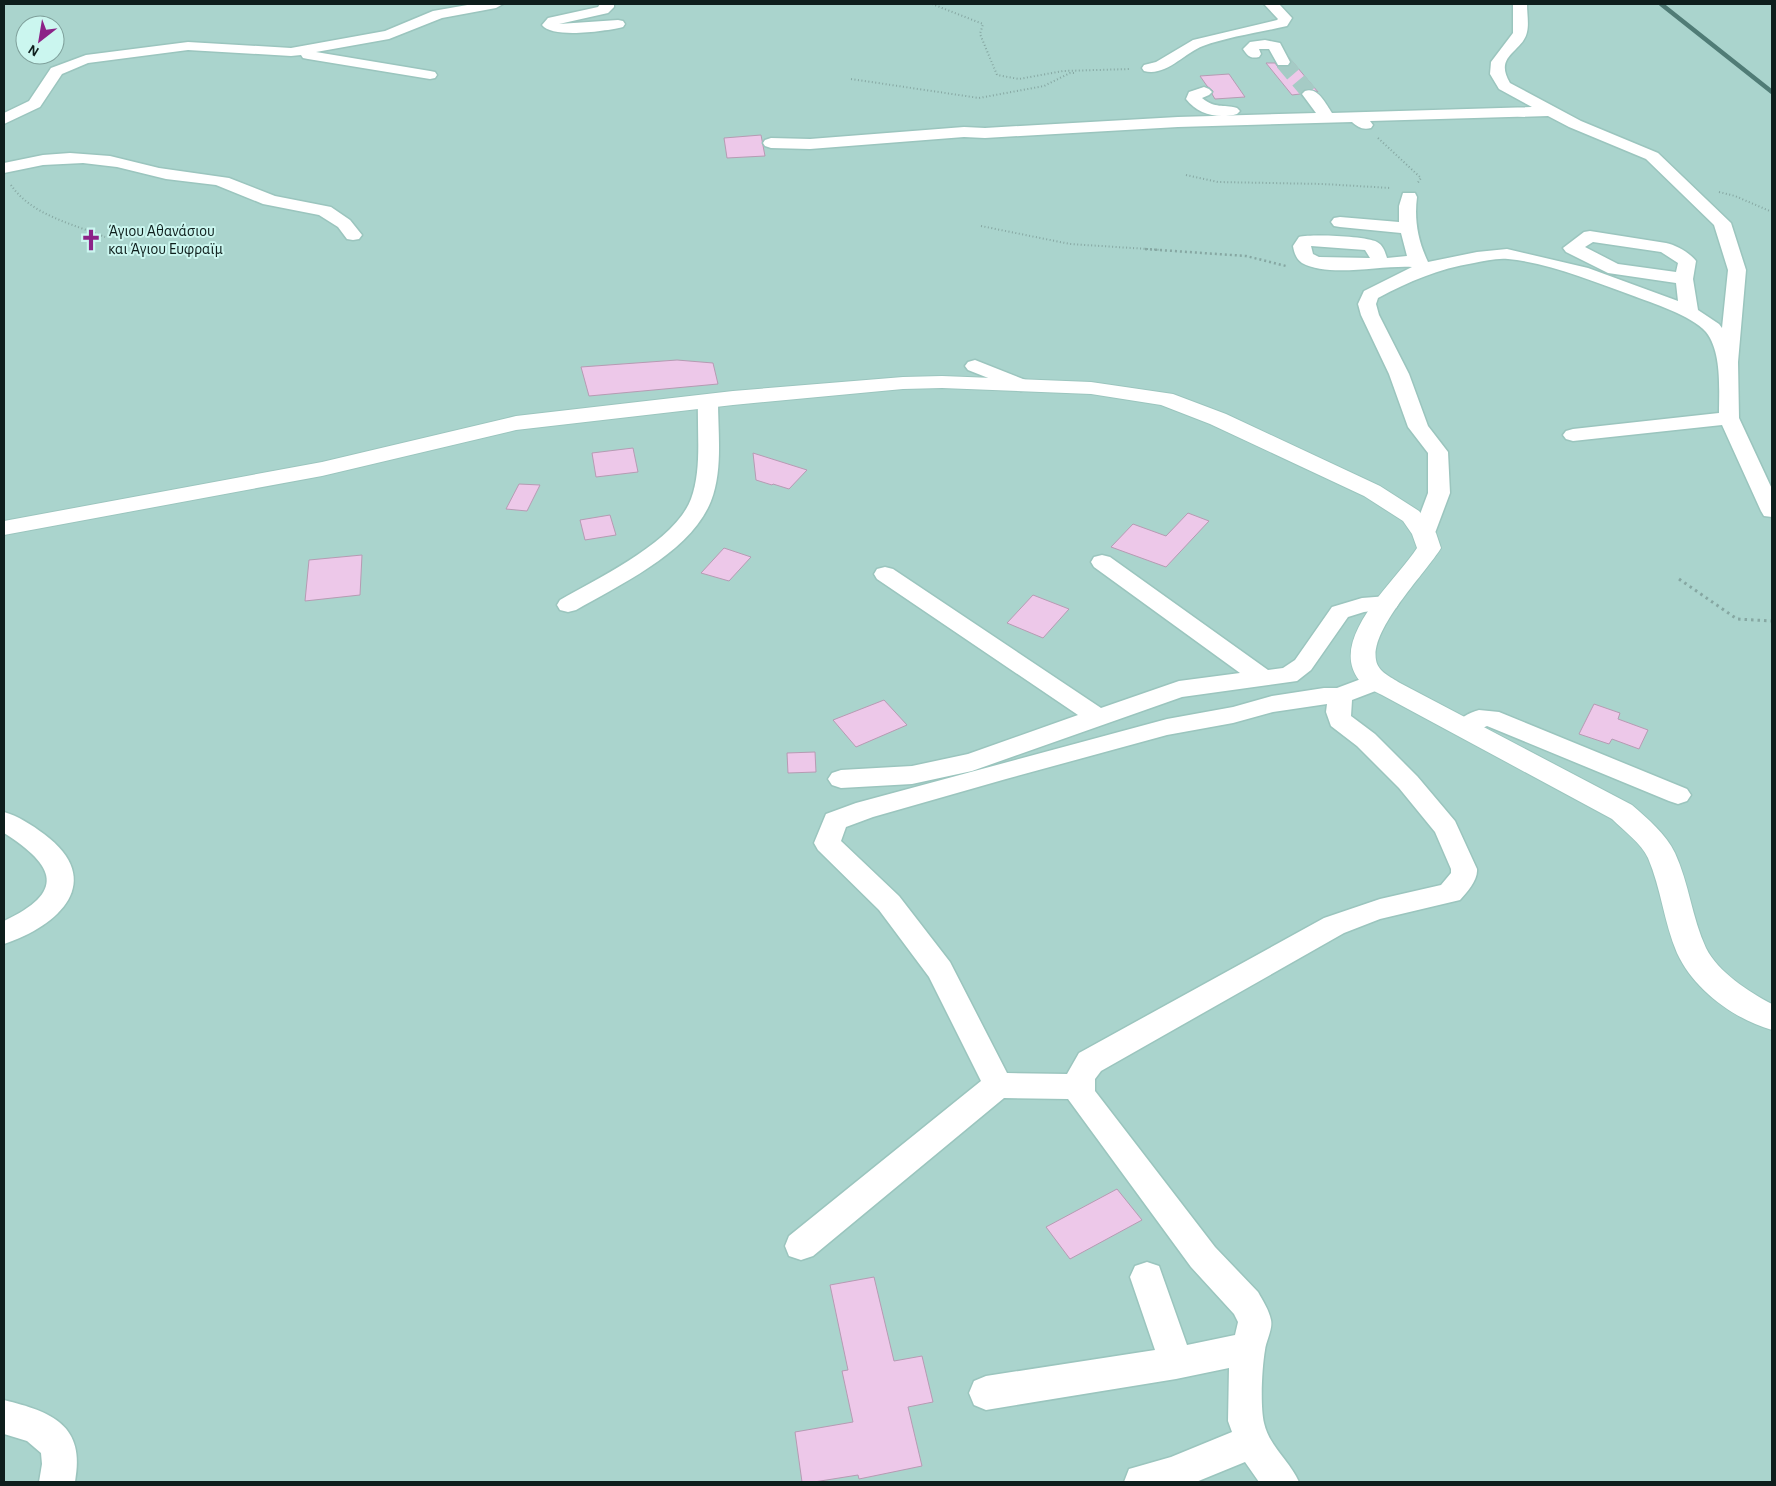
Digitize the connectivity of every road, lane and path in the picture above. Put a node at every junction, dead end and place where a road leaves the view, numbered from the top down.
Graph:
1 (496, 4) edge
2 (607, 4) edge
3 (932, 4) edge
4 (1271, 4) edge
5 (1520, 4) edge
6 (618, 24) dead end
7 (290, 52) junction
8 (1254, 54) dead end
9 (1283, 62) tunnel mouth
10 (1149, 68) joint
11 (1088, 71) junction
12 (430, 75) dead end
13 (851, 79) dead end
14 (1204, 92) dead end
15 (1310, 94) tunnel mouth
16 (1549, 111) junction
17 (1328, 117) junction
18 (1286, 118) junction
19 (4, 119) edge
20 (1360, 121) junction
21 (771, 144) dead end
22 (4, 168) edge
23 (1186, 175) dead end
24 (4, 180) edge
25 (1682, 184) junction
26 (1411, 193) junction
27 (1772, 212) edge
28 (1340, 222) dead end
29 (981, 226) dead end
30 (1408, 228) junction
31 (353, 235) dead end
32 (105, 237) dead end
33 (1380, 263) dead end
34 (1420, 265) junction
35 (1288, 267) dead end
36 (1684, 279) junction
37 (1689, 311) junction
38 (1728, 362) junction
39 (975, 366) dead end
40 (1021, 385) junction
41 (708, 400) junction
42 (1729, 418) junction
43 (1573, 435) dead end
44 (1772, 511) edge
45 (4, 528) edge
46 (1424, 533) junction
47 (1102, 562) dead end
48 (885, 574) dead end
49 (1679, 579) dead end
50 (1388, 603) junction
51 (568, 604) dead end
52 (1772, 621) edge
53 (1263, 678) junction
54 (1377, 680) junction
55 (1340, 696) junction
56 (1098, 717) junction
57 (1465, 728) junction
58 (841, 779) dead end
59 (1678, 795) dead end
60 (4, 821) edge
61 (4, 933) edge
62 (1772, 1017) edge
63 (998, 1085) junction
64 (1078, 1087) junction
65 (801, 1246) dead end
66 (1147, 1277) dead end
67 (1248, 1348) junction
68 (1176, 1363) junction
69 (986, 1394) dead end
70 (4, 1417) edge
71 (1253, 1441) junction
72 (57, 1482) edge
73 (1142, 1482) edge
74 (1281, 1482) edge

1 - 7 street
2 - 6 street
3 - 11 path
4 - 10 street
5 - 16 street
7 - 12 street
7 - 19 street
8 - 9 street
10 - 11 path
11 - 13 path
14 - 18 street
15 - 17 street
16 - 20 street
16 - 25 street
17 - 18 street
17 - 20 street
18 - 21 street
20 - 26 path
22 - 31 street
23 - 26 path
24 - 32 path
25 - 27 path
25 - 38 street
26 - 30 street
28 - 30 street
29 - 35 path
30 - 34 street
33 - 34 street
34 - 37 street
34 - 46 street
36 - 36 street
36 - 37 street
37 - 38 street
38 - 42 street
39 - 40 street
40 - 41 main road
40 - 46 main road
41 - 45 main road
41 - 51 street
42 - 43 street
42 - 44 street
46 - 50 main road
47 - 53 street
48 - 56 street
49 - 52 path
50 - 53 street
50 - 54 main road
53 - 56 street
54 - 55 street
54 - 57 main road
55 - 63 street
55 - 64 street
56 - 58 street
57 - 59 street
57 - 62 main road
60 - 61 street
63 - 64 street
63 - 65 street
64 - 67 street
66 - 68 street
67 - 68 street
67 - 71 street
68 - 69 street
70 - 72 street
71 - 73 street
71 - 74 street

